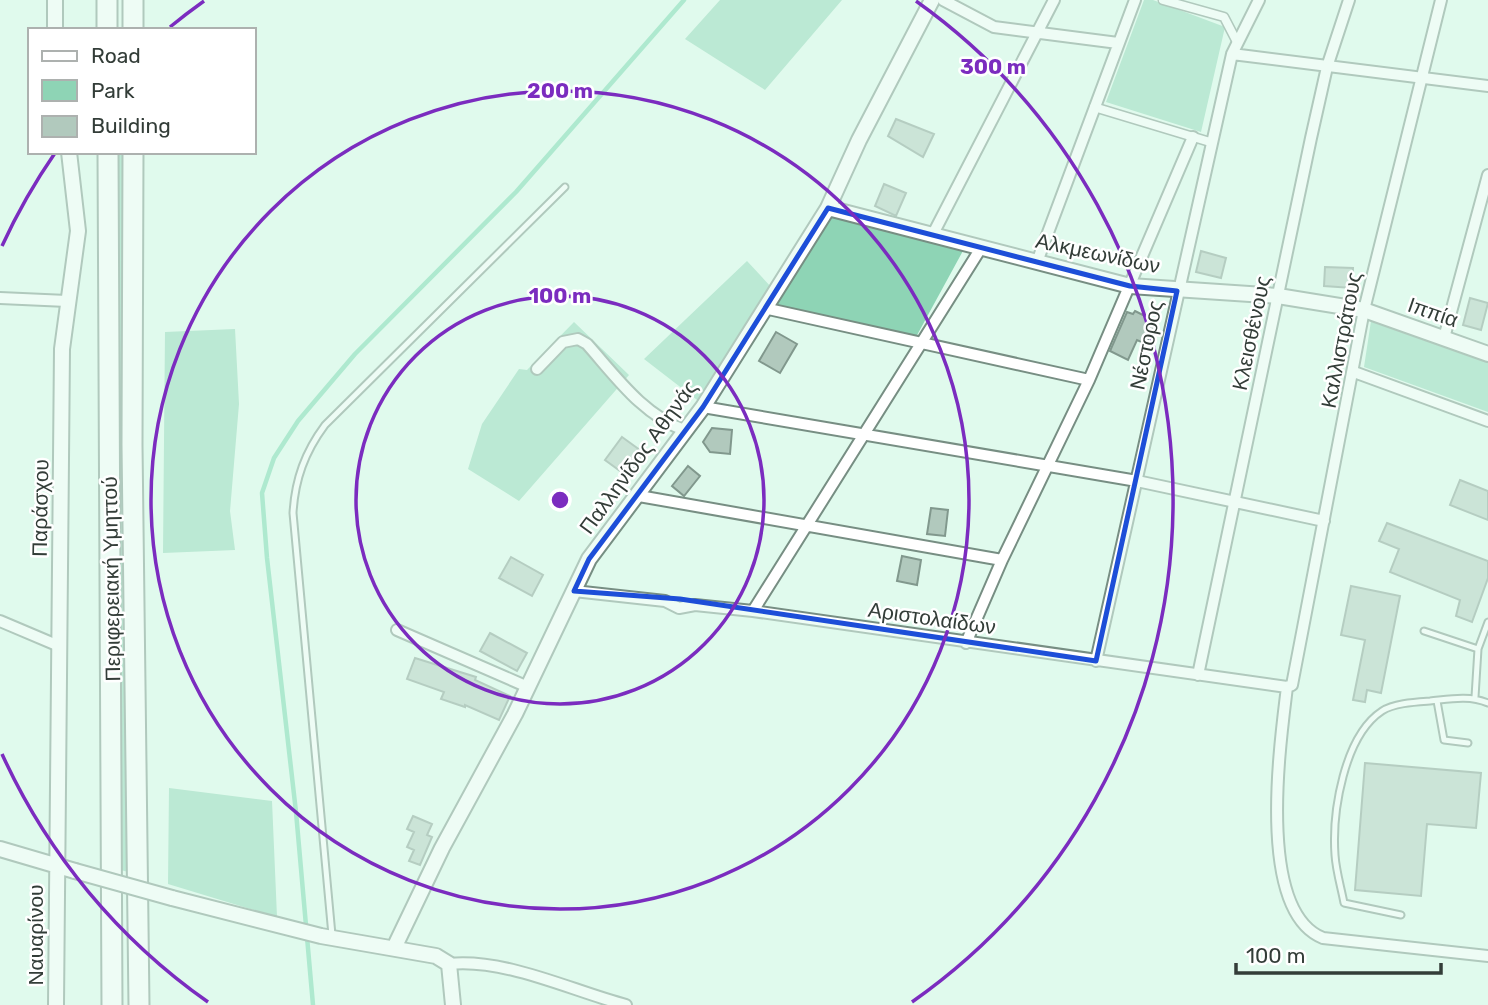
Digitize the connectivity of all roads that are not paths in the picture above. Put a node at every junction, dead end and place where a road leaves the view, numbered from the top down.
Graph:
1 (55, 0) edge
2 (107, 0) edge
3 (133, 0) edge
4 (932, 0) edge
5 (943, 0) edge
6 (1054, 0) edge
7 (1135, 0) edge
8 (1163, 0) edge
9 (1259, 0) edge
10 (1349, 0) edge
11 (1441, 0) edge
12 (55, 28) edge
13 (107, 28) edge
14 (133, 28) edge
15 (1037, 34) junction
16 (1237, 42) junction
17 (1118, 43) junction
18 (1232, 54) junction
19 (1327, 67) junction
20 (1423, 78) junction
21 (1488, 86) edge
22 (1094, 107) junction
23 (1193, 137) junction
24 (1210, 142) junction
25 (69, 154) edge
26 (108, 154) edge
27 (133, 154) edge
28 (1488, 175) edge
29 (565, 187) dead end
30 (828, 208) junction
31 (933, 234) junction
32 (981, 248) junction
33 (1037, 262) junction
34 (1130, 286) junction
35 (1177, 291) junction
36 (1278, 296) junction
37 (0, 298) edge
38 (67, 301) junction
39 (764, 308) junction
40 (1364, 310) junction
41 (1444, 338) junction
42 (922, 343) junction
43 (1488, 354) edge
44 (537, 369) dead end
45 (1354, 372) junction
46 (1089, 380) junction
47 (703, 407) junction
48 (1488, 421) edge
49 (686, 431) junction
50 (866, 434) junction
51 (1049, 466) junction
52 (1137, 481) junction
53 (639, 496) junction
54 (1234, 500) junction
55 (1325, 521) junction
56 (808, 526) junction
57 (1002, 560) junction
58 (574, 591) junction
59 (753, 611) junction
60 (0, 621) edge
61 (1488, 622) edge
62 (397, 630) dead end
63 (1424, 631) dead end
64 (965, 643) junction
65 (59, 646) junction
66 (1478, 649) junction
67 (1096, 661) junction
68 (1198, 676) junction
69 (528, 687) junction
70 (1287, 687) junction
71 (1475, 697) junction
72 (1437, 701) junction
73 (1488, 703) edge
74 (1468, 743) dead end
75 (0, 849) edge
76 (56, 865) junction
77 (1401, 915) dead end
78 (327, 937) junction
79 (394, 948) junction
80 (1488, 956) edge
81 (449, 964) junction
82 (56, 1005) edge
83 (112, 1005) edge
84 (139, 1005) edge
85 (453, 1005) edge
86 (626, 1005) edge

1 - 12 street
2 - 13 highway
3 - 14 highway
4 - 30 street, Παλληνίδος Αθηνάς
5 - 15 street
6 - 15 street
7 - 17 street
8 - 16 street
9 - 16 street, Νέστορος
10 - 19 street, Κλεισθένους
11 - 20 street, Καλλιστράτους
15 - 17 street
15 - 31 street
16 - 18 street, Νέστορος
17 - 22 street
18 - 19 street
18 - 24 street, Νέστορος
19 - 20 street
19 - 36 street, Κλεισθένους
20 - 21 street
20 - 40 street, Καλλιστράτους
22 - 23 street
22 - 33 street
23 - 24 street
23 - 34 street, Νέστορος
24 - 35 street, Νέστορος
25 - 38 street, Παράσχου
26 - 83 highway, Περιφερειακή Υμηττού
27 - 84 highway, Περιφερειακή Υμηττού
28 - 41 street
29 - 78 lane
30 - 31 street, Αλκμεωνίδων
30 - 39 street, Παλληνίδος Αθηνάς
31 - 32 street, Αλκμεωνίδων
32 - 33 street, Αλκμεωνίδων
32 - 42 street
33 - 34 street, Αλκμεωνίδων
34 - 35 street, Αλκμεωνίδων
34 - 46 street, Νέστορος
35 - 36 street, Αλκμεωνίδων
35 - 52 street, Νέστορος
36 - 40 street, Αλκμεωνίδων
36 - 54 street, Κλεισθένους
37 - 38 street
38 - 65 street, Παράσχου
39 - 42 street
39 - 47 street, Παλληνίδος Αθηνάς
40 - 41 street, Ιππία
40 - 45 street, Καλλιστράτους
41 - 43 street, Ιππία
42 - 46 street
42 - 50 street
44 - 49 street
45 - 48 street
45 - 55 street, Καλλιστράτους
46 - 51 street, Νέστορος
47 - 49 street, Παλληνίδος Αθηνάς
47 - 50 street
49 - 53 street, Παλληνίδος Αθηνάς
50 - 51 street
50 - 56 street
51 - 52 street
51 - 57 street, Νέστορος
52 - 54 street
52 - 67 street, Νέστορος
53 - 56 street
53 - 58 street, Παλληνίδος Αθηνάς
54 - 55 street
54 - 68 street, Κλεισθένους
55 - 70 street, Καλλιστράτους
56 - 57 street
56 - 59 street
57 - 64 street, Νέστορος
58 - 59 street, Αριστολαίδων
58 - 69 street, Παλληνίδος Αθηνάς
59 - 64 street, Αριστολαίδων
60 - 65 street
61 - 66 lane
62 - 69 street
63 - 66 lane
64 - 67 street, Αριστολαίδων
65 - 76 street, Παράσχου
66 - 71 lane
67 - 68 street, Αριστολαίδων
68 - 70 street, Αριστολαίδων
69 - 79 street, Παλληνίδος Αθηνάς
70 - 80 street, Καλλιστράτους
71 - 72 lane
71 - 73 lane
72 - 74 lane
72 - 77 lane
75 - 76 street
76 - 78 street, bridge
76 - 82 street, Ναυαρίνου
78 - 79 street
79 - 81 street
81 - 85 street
81 - 86 street

